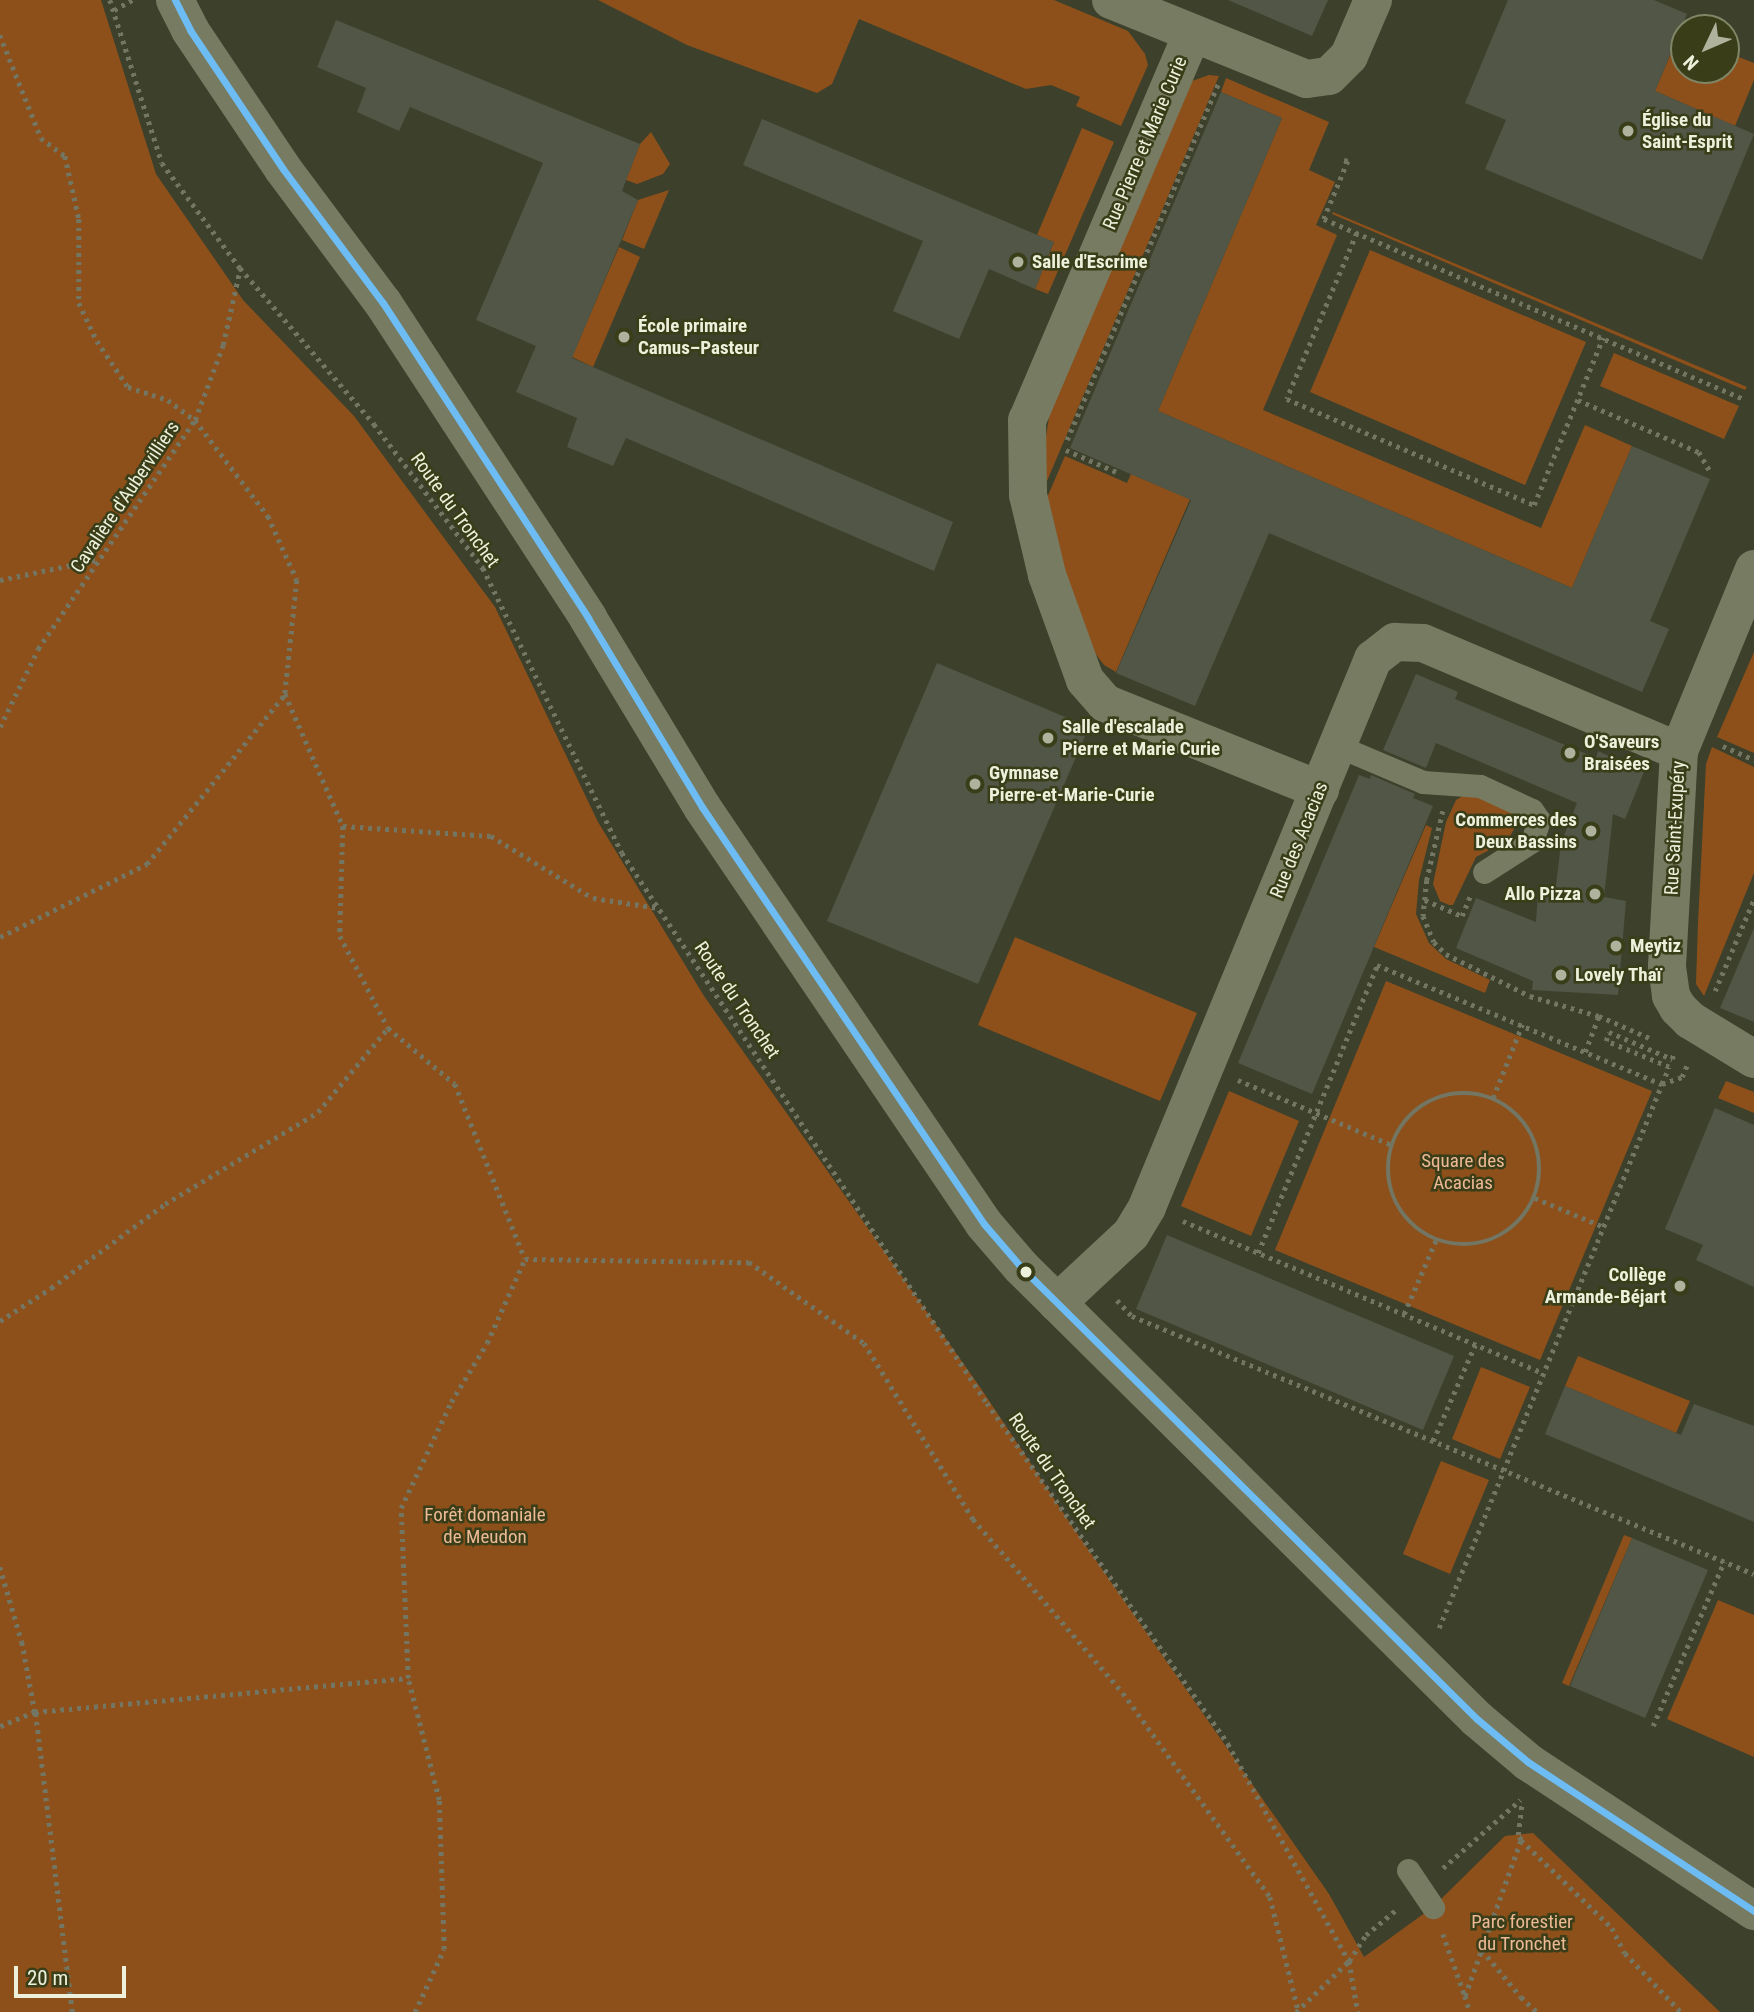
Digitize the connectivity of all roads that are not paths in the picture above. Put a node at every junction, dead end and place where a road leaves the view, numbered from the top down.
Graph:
1 (175, 0) edge
2 (1111, 0) edge
3 (1373, 0) edge
4 (1192, 34) junction
5 (1754, 569) edge
6 (1338, 746) junction
7 (1679, 751) junction
8 (1320, 790) junction
9 (1478, 881) road end
10 (1754, 1059) edge
11 (1057, 1303) junction
12 (1408, 1870) dead end
13 (1433, 1907) road end
14 (1752, 1912) edge

1 - 11 street
2 - 4 street
3 - 4 street
4 - 8 street, Rue Pierre et Marie Curie
5 - 7 street, Rue Saint-Exupéry
6 - 7 street, Rue des Acacias
6 - 8 street, Rue des Acacias
6 - 9 lane
7 - 10 street, Rue Saint-Exupéry
8 - 11 street, Rue des Acacias
11 - 14 street
12 - 13 lane

